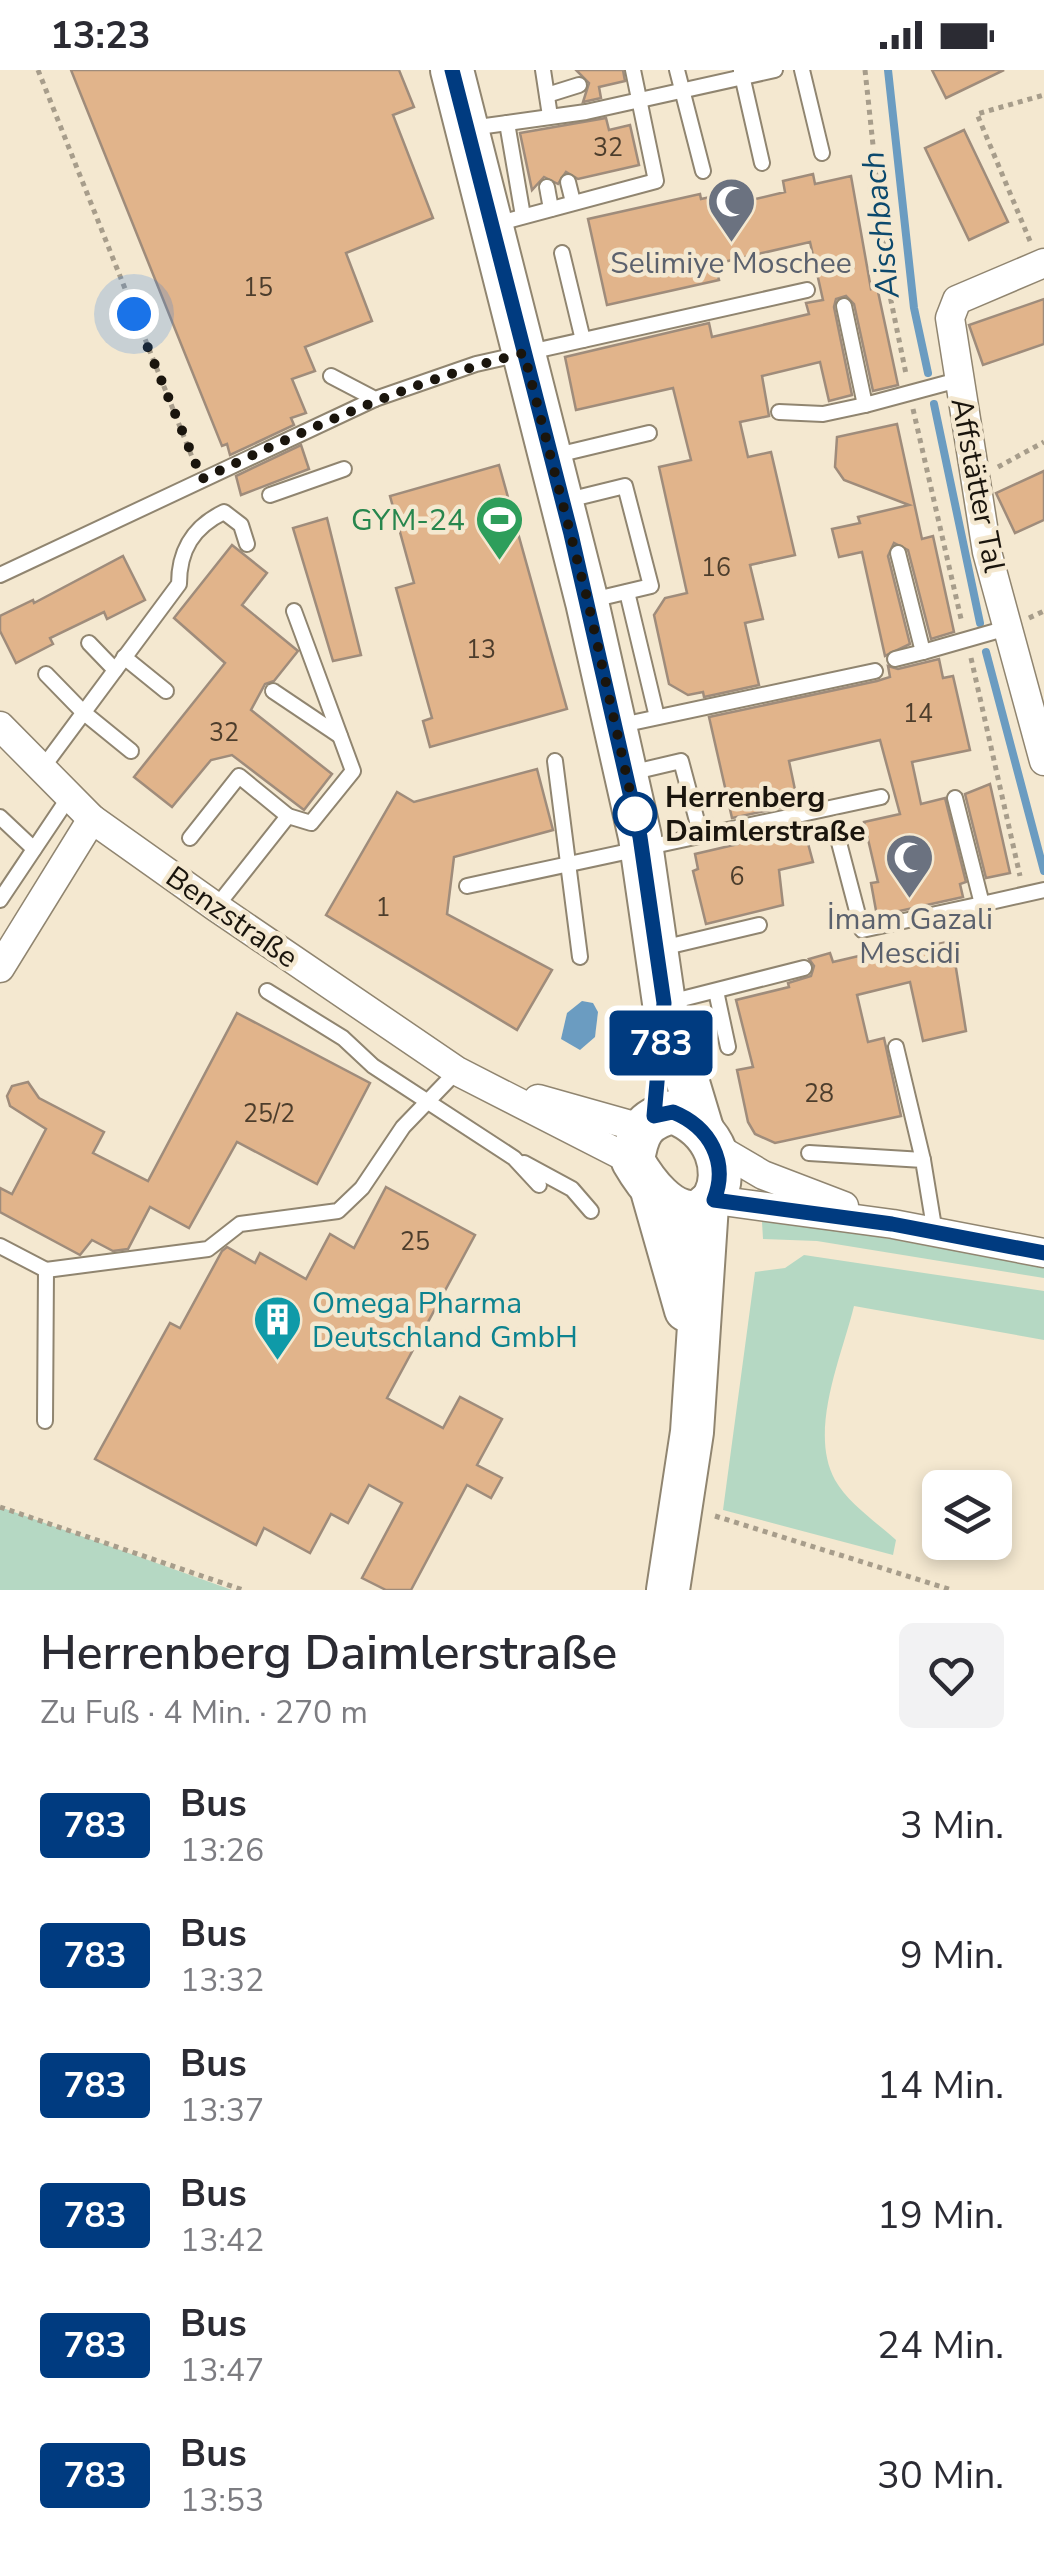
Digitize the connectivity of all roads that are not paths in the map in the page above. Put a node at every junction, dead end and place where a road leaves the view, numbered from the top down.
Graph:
1 (452, 70) edge
2 (543, 70) edge
3 (633, 70) edge
4 (677, 70) edge
5 (776, 70) edge
6 (802, 70) edge
7 (742, 74) edge
8 (618, 76) dead end
9 (579, 85) dead end
10 (682, 90) junction
11 (547, 94) junction
12 (640, 100) junction
13 (553, 119) junction
14 (486, 126) junction
15 (822, 153) dead end
16 (762, 163) dead end
17 (702, 171) dead end
18 (568, 182) dead end
19 (546, 187) dead end
20 (573, 202) junction
21 (551, 209) junction
22 (507, 221) junction
23 (562, 252) dead end
24 (1041, 264) edge
25 (808, 290) dead end
26 (844, 306) dead end
27 (583, 340) junction
28 (524, 353) junction
29 (331, 376) dead end
30 (958, 380) junction
31 (375, 398) junction
32 (865, 405) junction
33 (780, 412) dead end
34 (649, 433) dead end
35 (551, 456) junction
36 (344, 469) dead end
37 (270, 495) dead end
38 (563, 501) junction
39 (247, 544) dead end
40 (898, 553) dead end
41 (0, 575) edge
42 (607, 597) junction
43 (294, 612) dead end
44 (1008, 628) junction
45 (89, 643) dead end
46 (923, 652) junction
47 (895, 659) dead end
48 (120, 664) junction
49 (875, 671) dead end
50 (46, 674) dead end
51 (166, 691) dead end
52 (273, 691) dead end
53 (83, 712) junction
54 (637, 721) junction
55 (0, 726) edge
56 (340, 737) junction
57 (131, 751) dead end
58 (1044, 760) edge
59 (555, 761) dead end
60 (40, 771) junction
61 (627, 774) junction
62 (69, 797) junction
63 (881, 797) dead end
64 (955, 798) dead end
65 (288, 816) junction
66 (0, 818) edge
67 (92, 819) junction
68 (837, 835) dead end
69 (701, 836) junction
70 (190, 838) dead end
71 (642, 848) junction
72 (34, 849) junction
73 (570, 864) junction
74 (468, 886) dead end
75 (1044, 890) edge
76 (0, 900) edge
77 (982, 904) junction
78 (216, 907) junction
79 (759, 925) dead end
80 (656, 949) junction
81 (580, 957) dead end
82 (0, 968) edge
83 (804, 968) dead end
84 (716, 990) junction
85 (267, 991) dead end
86 (664, 1003) junction
87 (728, 1047) dead end
88 (896, 1047) dead end
89 (457, 1071) junction
90 (430, 1099) junction
91 (707, 1137) junction
92 (645, 1150) junction
93 (809, 1153) dead end
94 (514, 1158) junction
95 (923, 1160) junction
96 (539, 1185) dead end
97 (711, 1202) junction
98 (591, 1211) dead end
99 (892, 1224) junction
100 (935, 1234) junction
101 (0, 1246) edge
102 (1044, 1253) edge
103 (46, 1270) junction
104 (694, 1350) junction
105 (45, 1421) dead end
106 (668, 1590) edge

1 - 14 main road
2 - 11 lane
3 - 8 lane
3 - 12 lane
4 - 10 lane
5 - 7 lane
6 - 15 lane
7 - 10 lane
7 - 16 lane
9 - 11 lane
10 - 12 lane
10 - 17 lane
11 - 13 lane
12 - 13 lane
12 - 20 lane
13 - 14 lane
14 - 22 main road
18 - 20 lane
19 - 21 lane
20 - 21 lane
21 - 22 lane
22 - 28 main road
23 - 27 lane
24 - 30 street, Affstätter Tal
25 - 27 lane
26 - 32 lane
27 - 28 lane
28 - 31 lane
28 - 35 main road
29 - 31 lane
30 - 32 lane
30 - 44 street, Affstätter Tal
31 - 41 lane
32 - 33 lane
34 - 35 lane
35 - 38 main road
36 - 37 lane
38 - 42 main road
38 - 42 lane
39 - 48 lane
40 - 46 lane
42 - 54 main road
43 - 56 lane
44 - 46 lane
44 - 58 street, Affstätter Tal
45 - 48 lane
46 - 47 lane
48 - 51 lane
48 - 53 lane
49 - 54 lane
50 - 53 lane
52 - 56 lane
53 - 57 lane
53 - 60 lane
54 - 61 main road
55 - 60 street, Benzstraße
56 - 65 lane
59 - 73 lane
60 - 62 street, Benzstraße
61 - 69 lane
61 - 71 main road
62 - 67 street, Benzstraße
62 - 72 lane
63 - 69 lane
64 - 77 lane
65 - 70 lane
65 - 78 lane
66 - 72 lane
67 - 78 street, Benzstraße
67 - 82 street
68 - 77 lane
69 - 71 lane
71 - 73 lane
71 - 80 main road
72 - 76 lane
73 - 74 lane
73 - 81 lane
75 - 77 lane
78 - 89 street, Benzstraße
79 - 80 lane
80 - 86 main road
83 - 84 lane
84 - 86 lane
84 - 87 lane
85 - 90 lane
86 - 91 main road
86 - 92 main road
88 - 95 lane
89 - 90 lane
89 - 92 street, Benzstraße
90 - 94 lane
90 - 103 lane
91 - 92 main road
91 - 97 main road
91 - 99 street
92 - 97 main road
92 - 104 main road
93 - 95 lane
94 - 96 lane
94 - 98 lane
95 - 100 lane
97 - 99 street
97 - 104 main road
99 - 100 street
100 - 102 street
101 - 103 lane
103 - 105 lane
104 - 106 main road

